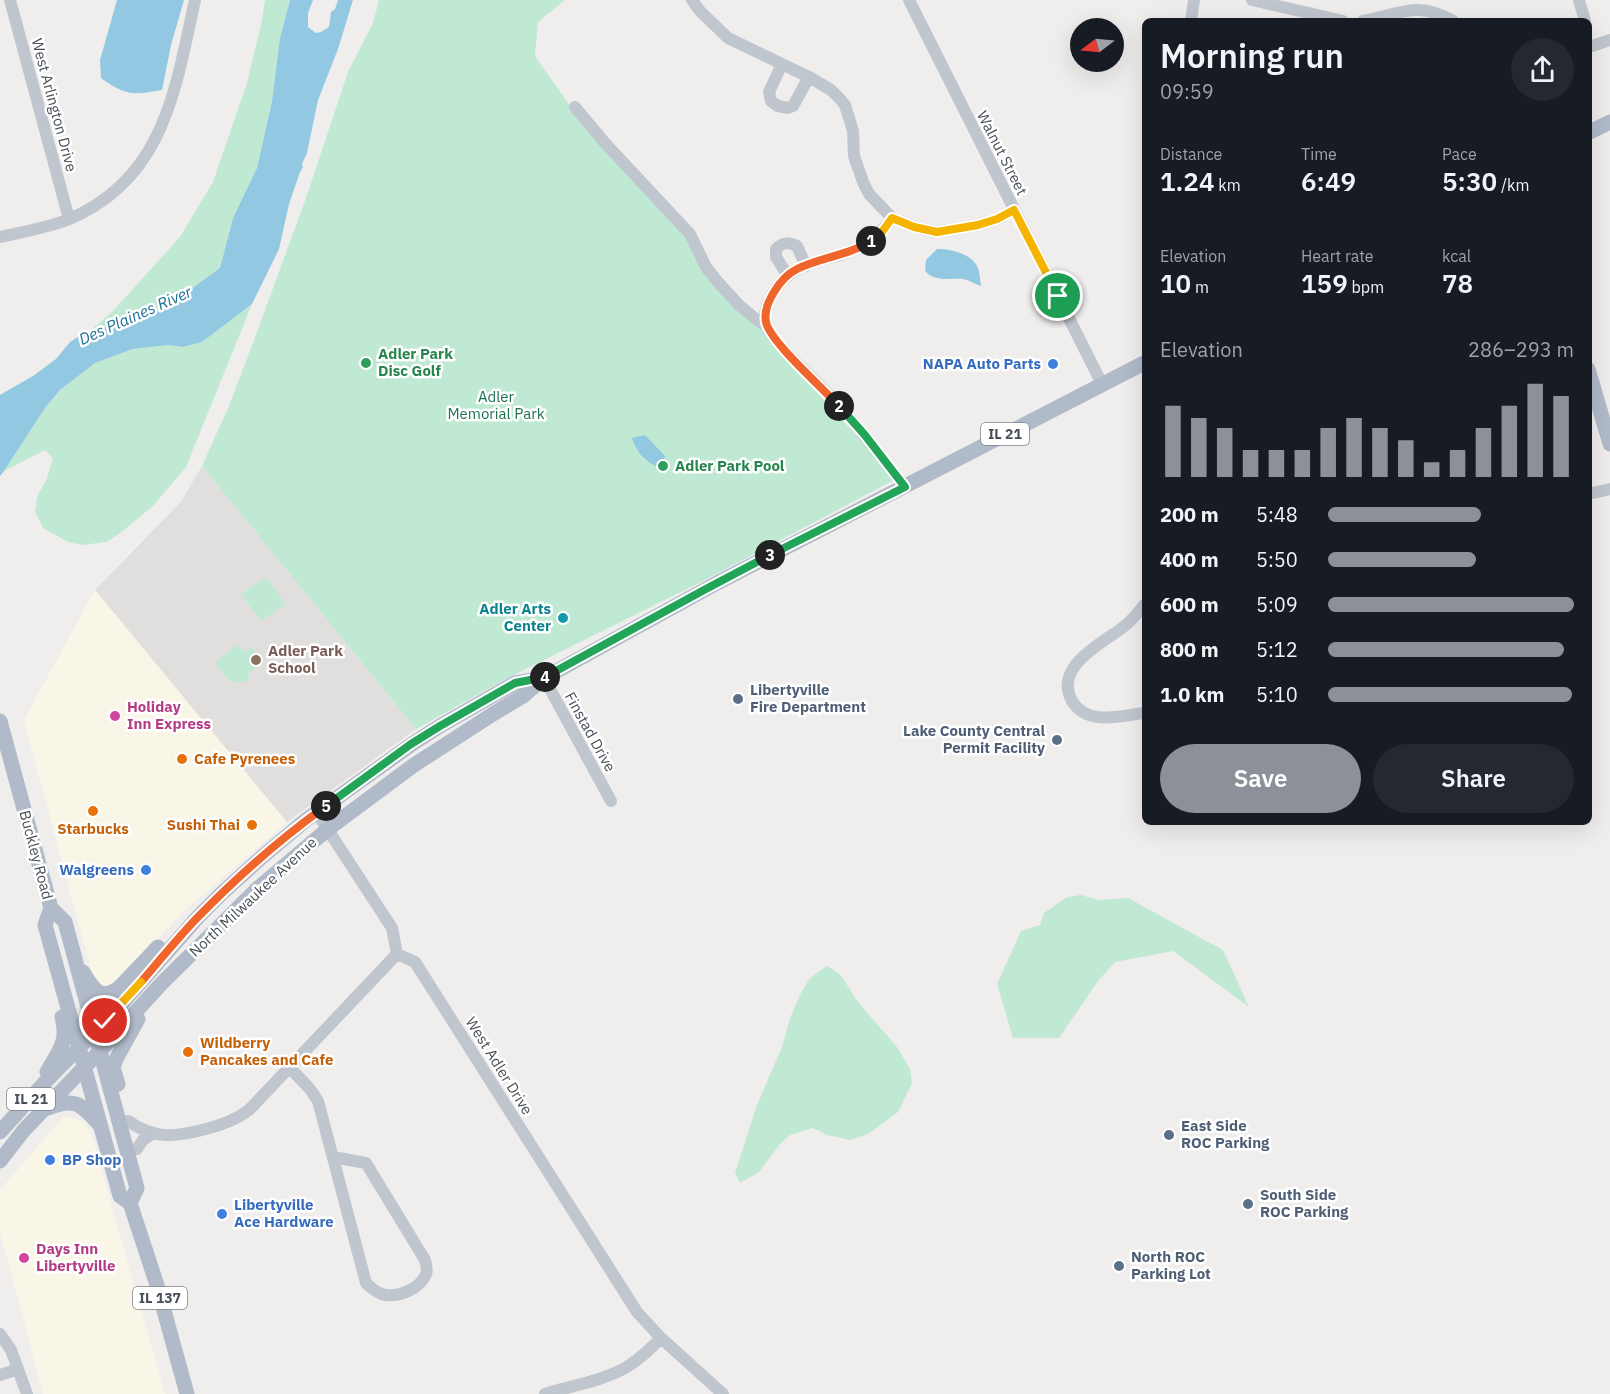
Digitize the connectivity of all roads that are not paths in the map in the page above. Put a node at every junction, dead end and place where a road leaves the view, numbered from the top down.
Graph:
1 (10, 0) edge
2 (195, 0) edge
3 (692, 0) edge
4 (909, 0) edge
5 (1194, 0) edge
6 (1252, 0) edge
7 (1579, 0) edge
8 (1191, 18) edge
9 (1330, 18) edge
10 (1376, 18) edge
11 (1448, 18) edge
12 (1584, 18) edge
13 (1608, 40) edge
14 (1592, 42) edge
15 (782, 64) junction
16 (809, 78) junction
17 (575, 107) dead end
18 (1610, 122) edge
19 (1592, 131) edge
20 (1014, 210) junction
21 (892, 218) junction
22 (69, 219) junction
23 (0, 237) edge
24 (806, 266) junction
25 (788, 276) junction
26 (766, 325) junction
27 (1142, 364) edge
28 (1592, 383) edge
29 (1102, 384) junction
30 (1610, 444) edge
31 (905, 487) junction
32 (1610, 489) edge
33 (1592, 493) edge
34 (1142, 607) edge
35 (1142, 620) edge
36 (1125, 627) junction
37 (544, 678) junction
38 (1142, 713) edge
39 (0, 721) edge
40 (611, 801) dead end
41 (317, 813) junction
42 (328, 829) junction
43 (51, 908) junction
44 (198, 917) junction
45 (52, 954) junction
46 (74, 954) junction
47 (397, 954) junction
48 (138, 1009) junction
49 (94, 1032) junction
50 (79, 1048) junction
51 (99, 1052) junction
52 (84, 1068) junction
53 (290, 1068) junction
54 (38, 1090) junction
55 (45, 1109) junction
56 (128, 1120) junction
57 (101, 1125) junction
58 (0, 1132) edge
59 (153, 1133) junction
60 (137, 1149) junction
61 (333, 1157) junction
62 (0, 1161) edge
63 (131, 1167) junction
64 (130, 1203) junction
65 (0, 1334) edge
66 (661, 1338) junction
67 (18, 1369) junction
68 (0, 1375) edge
69 (27, 1394) edge
70 (187, 1394) edge
71 (545, 1394) edge
72 (723, 1394) edge

1 - 22 street, West Arlington Drive
2 - 22 street
3 - 15 street
4 - 20 street, Walnut Street
5 - 8 street
6 - 9 street
7 - 12 street
10 - 11 street
13 - 14 street
15 - 16 street
15 - 16 street
16 - 21 street
17 - 26 street
18 - 19 main road
20 - 21 street
20 - 29 street, Walnut Street
21 - 24 street
22 - 23 street
24 - 25 street
24 - 25 street
25 - 26 street
26 - 31 street
27 - 29 main road, North Milwaukee Avenue / IL 21
28 - 30 main road
29 - 31 main road, North Milwaukee Avenue / IL 21
31 - 37 main road, North Milwaukee Avenue / IL 21
32 - 33 street
34 - 36 street
35 - 36 street
36 - 38 street
37 - 40 street, Finstad Drive
37 - 41 main road, North Milwaukee Avenue / IL 21
37 - 42 main road, North Milwaukee Avenue / IL 21
39 - 43 main road, Buckley Road / IL 137
41 - 42 street
41 - 44 main road, North Milwaukee Avenue / IL 21
42 - 47 street
42 - 48 main road, North Milwaukee Avenue / IL 21
43 - 45 main road, IL 137
43 - 46 main road, Buckley Road / IL 137
44 - 46 main road
44 - 49 main road, North Milwaukee Avenue / IL 21
45 - 50 main road, IL 137
45 - 54 main road
46 - 49 main road, Buckley Road / IL 137
47 - 53 street
47 - 66 street, West Adler Drive
48 - 51 main road, North Milwaukee Avenue / IL 21
48 - 56 main road
49 - 50 main road, North Milwaukee Avenue / IL 21
49 - 51 main road, Buckley Road / IL 137
50 - 52 main road, IL 137
50 - 54 main road, North Milwaukee Avenue / IL 21
51 - 52 main road, North Milwaukee Avenue / IL 21
51 - 63 main road, IL 137
52 - 55 main road, North Milwaukee Avenue / IL 21
52 - 57 main road, IL 137
53 - 59 street
53 - 61 street
54 - 58 main road, North Milwaukee Avenue / IL 21
55 - 57 main road
55 - 62 main road, North Milwaukee Avenue / IL 21
56 - 59 street
56 - 60 main road
57 - 64 main road, IL 137
59 - 60 street
60 - 63 main road
61 - 61 street
63 - 64 main road, IL 137
64 - 70 main road, IL 137
65 - 67 street
66 - 71 street
66 - 72 street, West Adler Drive
67 - 68 street
67 - 69 street

